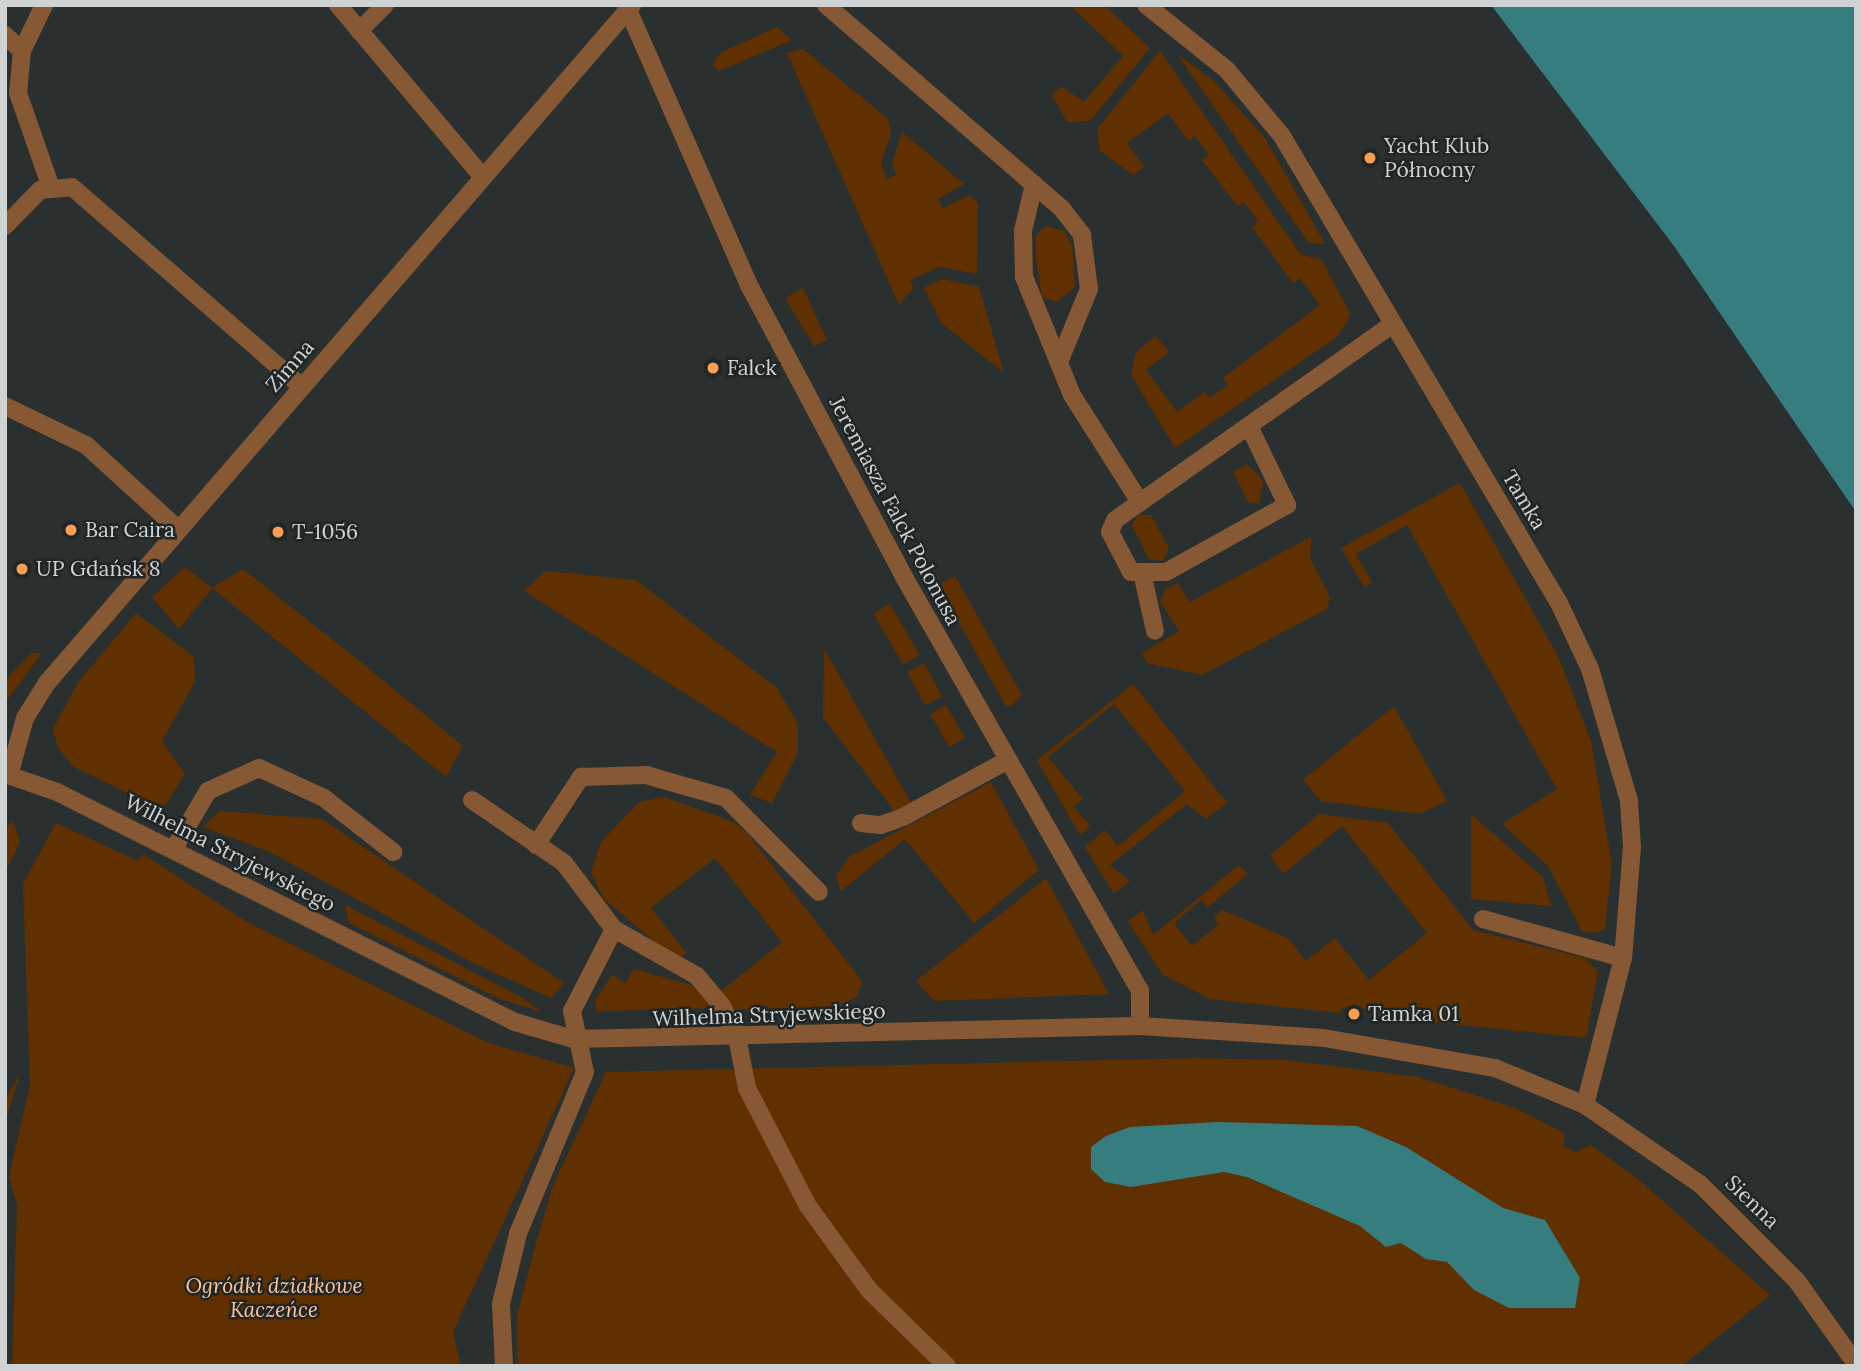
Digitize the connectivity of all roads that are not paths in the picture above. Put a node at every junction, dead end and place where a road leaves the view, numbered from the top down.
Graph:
1 (44, 5) edge
2 (338, 5) edge
3 (385, 5) edge
4 (826, 5) edge
5 (1146, 5) edge
6 (628, 7) edge
7 (359, 31) junction
8 (5, 35) edge
9 (22, 51) junction
10 (12, 93) edge
11 (482, 176) junction
12 (1034, 184) junction
13 (50, 186) junction
14 (5, 226) edge
15 (1391, 326) junction
16 (1059, 362) junction
17 (302, 387) junction
18 (5, 406) edge
19 (1248, 426) junction
20 (1140, 502) junction
21 (178, 528) junction
22 (1143, 577) junction
23 (1155, 631) dead end
24 (1008, 760) junction
25 (8, 773) edge
26 (472, 800) dead end
27 (861, 822) dead end
28 (536, 845) junction
29 (173, 850) junction
30 (393, 852) dead end
31 (818, 892) dead end
32 (1482, 919) dead end
33 (614, 929) junction
34 (1623, 958) junction
35 (1140, 1026) junction
36 (737, 1037) junction
37 (573, 1039) junction
38 (1585, 1105) junction
39 (1856, 1364) edge
40 (504, 1366) edge
41 (947, 1366) edge

1 - 9 street
2 - 7 street
3 - 7 street
4 - 12 street
5 - 15 street, Tamka
6 - 11 street, Zimna
6 - 24 street, Jeremiasza Falck Polonusa
7 - 11 street
8 - 9 street
9 - 10 street
10 - 13 street
11 - 17 street, Zimna
12 - 16 street
12 - 16 street
13 - 14 street
13 - 17 street
15 - 19 street
15 - 34 street, Tamka
16 - 20 street
17 - 21 street, Zimna
18 - 21 street
19 - 20 street
19 - 22 street
20 - 22 street
21 - 25 street, Zimna
22 - 23 street
24 - 27 street
24 - 35 street, Jeremiasza Falck Polonusa
25 - 29 street, Wilhelma Stryjewskiego
26 - 28 street
28 - 31 street
28 - 33 street
29 - 30 street
29 - 37 street, Wilhelma Stryjewskiego
32 - 34 street
33 - 36 street
33 - 37 street
34 - 38 street, Tamka
35 - 36 street, Wilhelma Stryjewskiego
35 - 38 street, Wilhelma Stryjewskiego
36 - 37 street, Wilhelma Stryjewskiego
36 - 41 street
37 - 40 street
38 - 39 street, Sienna

